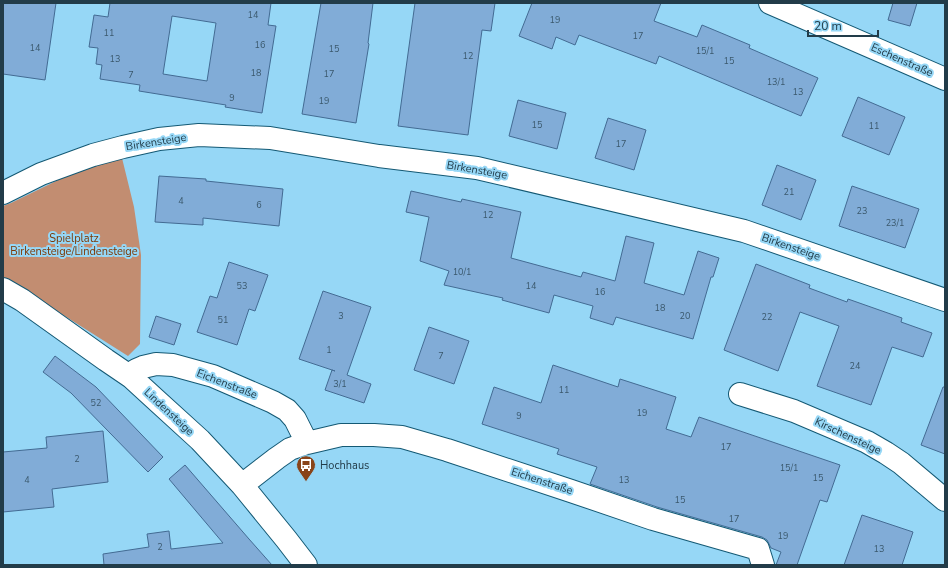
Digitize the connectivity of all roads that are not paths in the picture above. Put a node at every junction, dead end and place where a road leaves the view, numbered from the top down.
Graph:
1 (770, 3) edge
2 (945, 79) edge
3 (3, 193) edge
4 (3, 290) edge
5 (945, 300) edge
6 (131, 377) junction
7 (740, 394) dead end
8 (307, 443) junction
9 (242, 486) junction
10 (945, 500) edge
11 (306, 565) edge
12 (763, 565) edge

1 - 2 street, Eschenstraße
3 - 5 street, Birkensteige
4 - 6 street, Lindensteige
6 - 8 street, Eichenstraße
6 - 9 street, Lindensteige
7 - 10 street, Kirschensteige
8 - 9 street, Eichenstraße
8 - 12 street, Eichenstraße
9 - 11 street, Lindensteige

